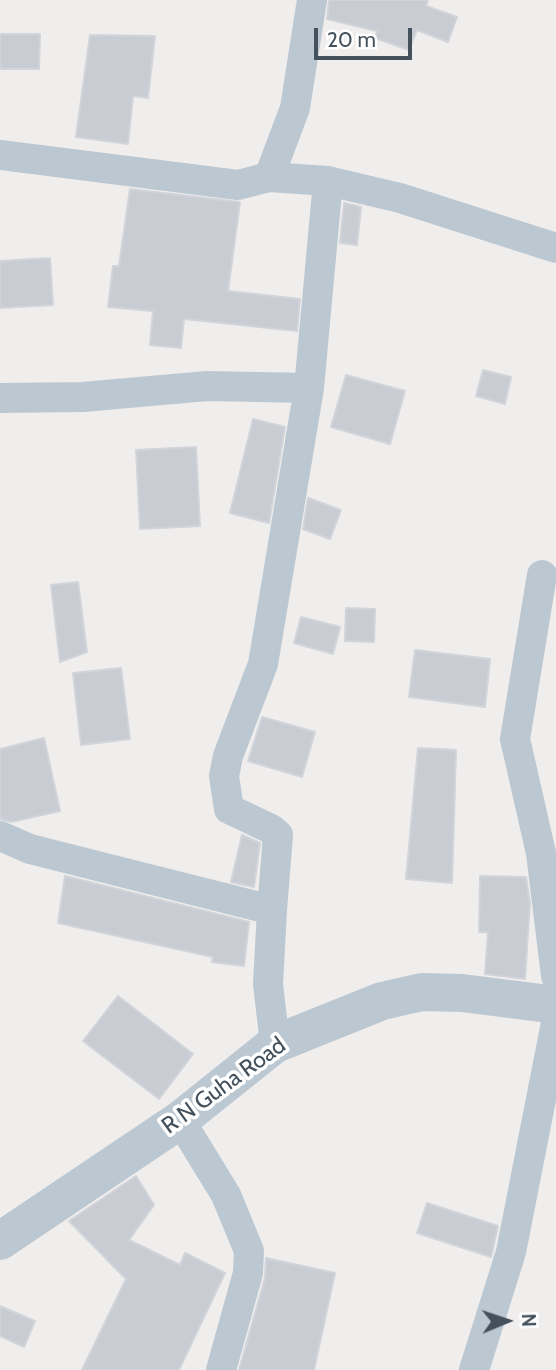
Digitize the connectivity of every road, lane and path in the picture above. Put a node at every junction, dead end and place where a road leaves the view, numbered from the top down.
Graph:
1 (312, 0) edge
2 (0, 155) edge
3 (269, 177) junction
4 (328, 181) junction
5 (556, 248) edge
6 (309, 388) junction
7 (0, 398) edge
8 (542, 575) dead end
9 (0, 836) edge
10 (272, 910) junction
11 (556, 976) edge
12 (556, 1005) edge
13 (556, 1023) edge
14 (275, 1044) junction
15 (180, 1119) junction
16 (0, 1241) edge
17 (221, 1370) edge
18 (474, 1370) edge

1 - 3 street
2 - 3 street
3 - 4 street
4 - 5 street
4 - 6 street
6 - 7 street
6 - 10 street
8 - 11 street
9 - 10 street
10 - 14 street
12 - 14 street, R N Guha Road
13 - 18 street
14 - 15 street, R N Guha Road
15 - 16 street, R N Guha Road
15 - 17 street

